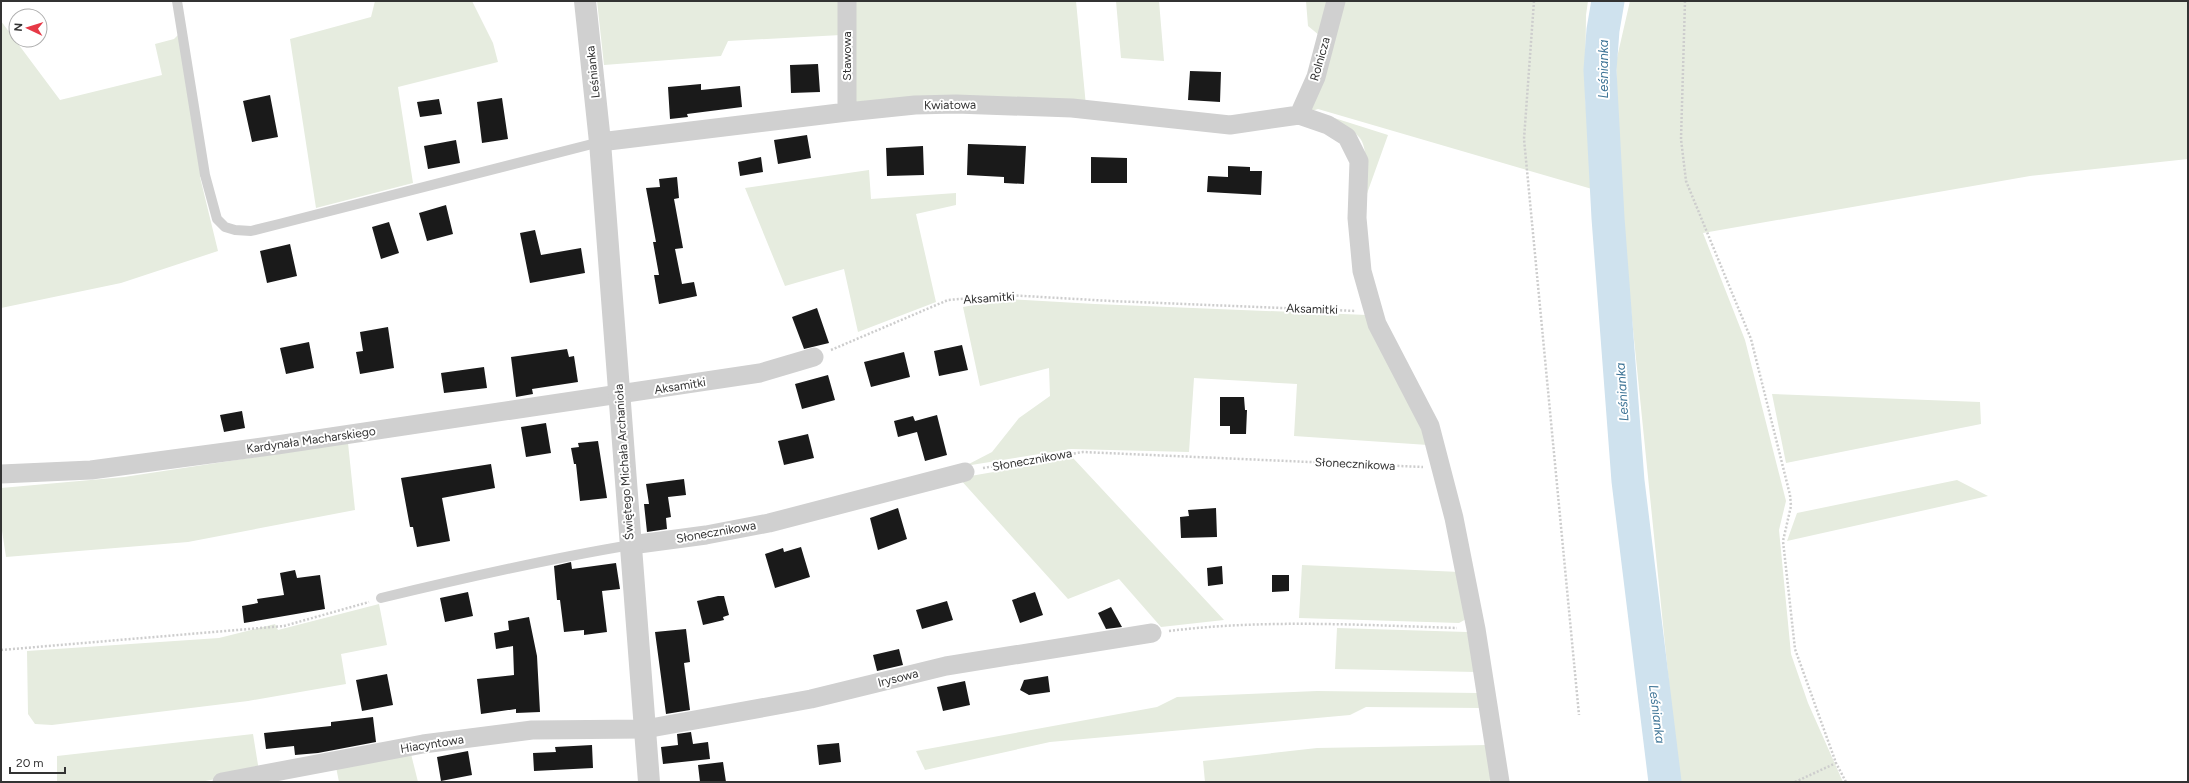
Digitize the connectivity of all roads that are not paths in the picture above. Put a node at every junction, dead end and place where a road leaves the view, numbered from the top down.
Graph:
1 (177, 1) edge
2 (585, 1) edge
3 (847, 1) edge
4 (1336, 1) edge
5 (847, 112) junction
6 (1299, 115) junction
7 (600, 142) junction
8 (814, 357) road end
9 (619, 396) junction
10 (965, 472) road end
11 (1, 474) edge
12 (631, 545) junction
13 (381, 598) road end
14 (1152, 633) road end
15 (644, 728) junction
16 (222, 782) edge
17 (649, 782) edge
18 (1500, 782) edge

1 - 7 lane
2 - 7 street, Leśnianka
3 - 5 street, Stawowa
4 - 6 street, Rolnicza
5 - 6 street, Kwiatowa
5 - 7 street, Kwiatowa
6 - 18 street
7 - 9 street, Świętego Michała Archanioła
8 - 9 street, Aksamitki
9 - 11 street, Kardynała Macharskiego
9 - 12 street, Świętego Michała Archanioła
10 - 12 street, Słonecznikowa
12 - 13 lane
12 - 15 street, Świętego Michała Archanioła
14 - 15 street, Irysowa
15 - 16 street, Hiacyntowa
15 - 17 street, Świętego Michała Archanioła

